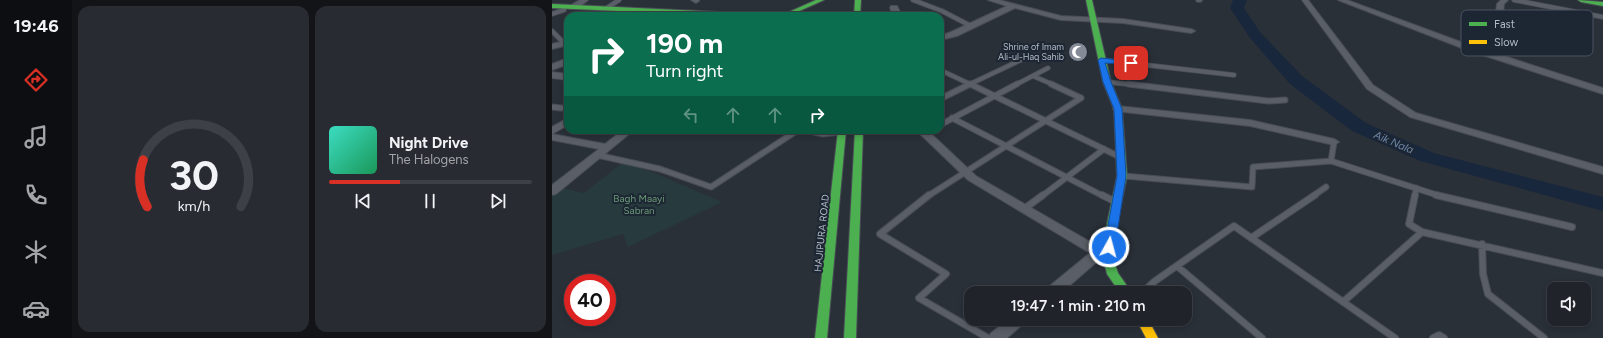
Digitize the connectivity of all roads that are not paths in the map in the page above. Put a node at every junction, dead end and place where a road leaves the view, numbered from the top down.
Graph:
1 (585, 0) edge
2 (619, 0) edge
3 (858, 0) edge
4 (865, 0) edge
5 (913, 0) edge
6 (991, 0) edge
7 (1089, 0) edge
8 (1306, 0) edge
9 (1341, 0) edge
10 (1505, 0) edge
11 (1514, 0) edge
12 (1581, 0) edge
13 (817, 1) edge
14 (1603, 4) edge
15 (552, 6) edge
16 (1014, 6) junction
17 (574, 7) junction
18 (607, 8) junction
19 (894, 8) dead end
20 (552, 9) edge
21 (564, 10) junction
22 (1500, 10) edge
23 (1566, 10) edge
24 (598, 12) edge
25 (686, 12) edge
26 (792, 12) edge
27 (857, 12) edge
28 (864, 12) edge
29 (896, 12) edge
30 (944, 12) edge
31 (944, 12) edge
32 (552, 14) edge
33 (1593, 15) edge
34 (1603, 17) edge
35 (1094, 21) junction
36 (971, 26) junction
37 (1191, 30) dead end
38 (552, 31) edge
39 (944, 36) edge
40 (564, 40) edge
41 (564, 43) edge
42 (1461, 45) edge
43 (552, 47) edge
44 (1495, 56) edge
45 (1024, 59) dead end
46 (1101, 60) junction
47 (564, 62) edge
48 (552, 67) edge
49 (1048, 68) dead end
50 (944, 72) edge
51 (552, 75) edge
52 (1234, 75) dead end
53 (564, 76) edge
54 (1033, 76) junction
55 (1107, 82) junction
56 (971, 84) junction
57 (1603, 91) edge
58 (994, 96) junction
59 (944, 97) edge
60 (1285, 100) dead end
61 (552, 107) edge
62 (561, 108) dead end
63 (1118, 109) junction
64 (952, 118) junction
65 (1044, 120) junction
66 (564, 123) edge
67 (944, 123) edge
68 (552, 130) edge
69 (624, 134) edge
70 (792, 134) edge
71 (842, 134) edge
72 (859, 134) edge
73 (928, 134) edge
74 (552, 137) edge
75 (1334, 142) joint
76 (1004, 145) junction
77 (606, 148) junction
78 (1104, 149) junction
79 (597, 155) junction
80 (1120, 157) junction
81 (1331, 161) junction
82 (1603, 171) edge
83 (966, 172) junction
84 (1122, 176) junction
85 (1067, 177) junction
86 (1326, 186) dead end
87 (1416, 188) junction
88 (552, 191) edge
89 (1116, 202) junction
90 (1024, 208) junction
91 (1572, 227) dead end
92 (1422, 232) junction
93 (1251, 238) junction
94 (1482, 244) junction
95 (1103, 256) junction
96 (1177, 266) junction
97 (1603, 273) edge
98 (1061, 286) edge
99 (1122, 286) edge
100 (1150, 286) edge
101 (1343, 302) junction
102 (1011, 326) edge
103 (1146, 326) edge
104 (821, 338) edge
105 (850, 338) edge
106 (988, 338) edge
107 (996, 338) edge
108 (1152, 338) edge
109 (1262, 338) edge
110 (1395, 338) edge
111 (1433, 338) edge
112 (1444, 338) edge
113 (1544, 338) edge

1 - 17 street
2 - 18 lane
3 - 27 main road
4 - 28 main road
5 - 31 lane
6 - 16 street
7 - 35 main road
8 - 82 street
9 - 42 street
10 - 22 street
11 - 23 lane
12 - 14 main road
13 - 26 main road
15 - 17 main road
16 - 35 street
16 - 36 street
17 - 18 main road
18 - 25 main road
19 - 29 street
20 - 21 main road
21 - 24 main road
21 - 32 lane
30 - 36 lane
33 - 34 lane
35 - 37 street
35 - 46 main road
36 - 39 street
38 - 40 lane
41 - 43 street
44 - 57 street
45 - 56 lane
46 - 52 lane
46 - 55 main road
47 - 48 street
49 - 54 lane
50 - 56 lane
51 - 53 street
54 - 58 lane
54 - 65 lane
55 - 60 lane
55 - 63 main road
56 - 58 lane
56 - 59 lane
58 - 64 lane
58 - 65 lane
61 - 62 lane
63 - 75 street
63 - 80 main road
64 - 67 lane
64 - 76 lane
65 - 76 lane
65 - 78 lane
66 - 68 street
69 - 77 street
70 - 79 lane
71 - 104 main road, HAJIPURA ROAD
72 - 105 main road
73 - 83 street
74 - 77 street
75 - 81 lane
76 - 83 lane
76 - 85 lane
77 - 79 street
78 - 80 lane
78 - 85 lane
79 - 88 street
80 - 84 main road
81 - 84 lane
81 - 87 lane
83 - 90 street
83 - 106 lane
84 - 89 main road
85 - 89 lane
85 - 90 lane
86 - 93 lane
87 - 91 lane
87 - 92 lane
89 - 95 main road
90 - 95 street
92 - 94 lane
92 - 101 lane
93 - 96 lane
93 - 101 lane
94 - 97 lane
94 - 113 lane
95 - 98 street
95 - 99 main road
96 - 100 lane
96 - 109 lane
101 - 110 lane
102 - 107 street
103 - 108 main road
111 - 112 lane

